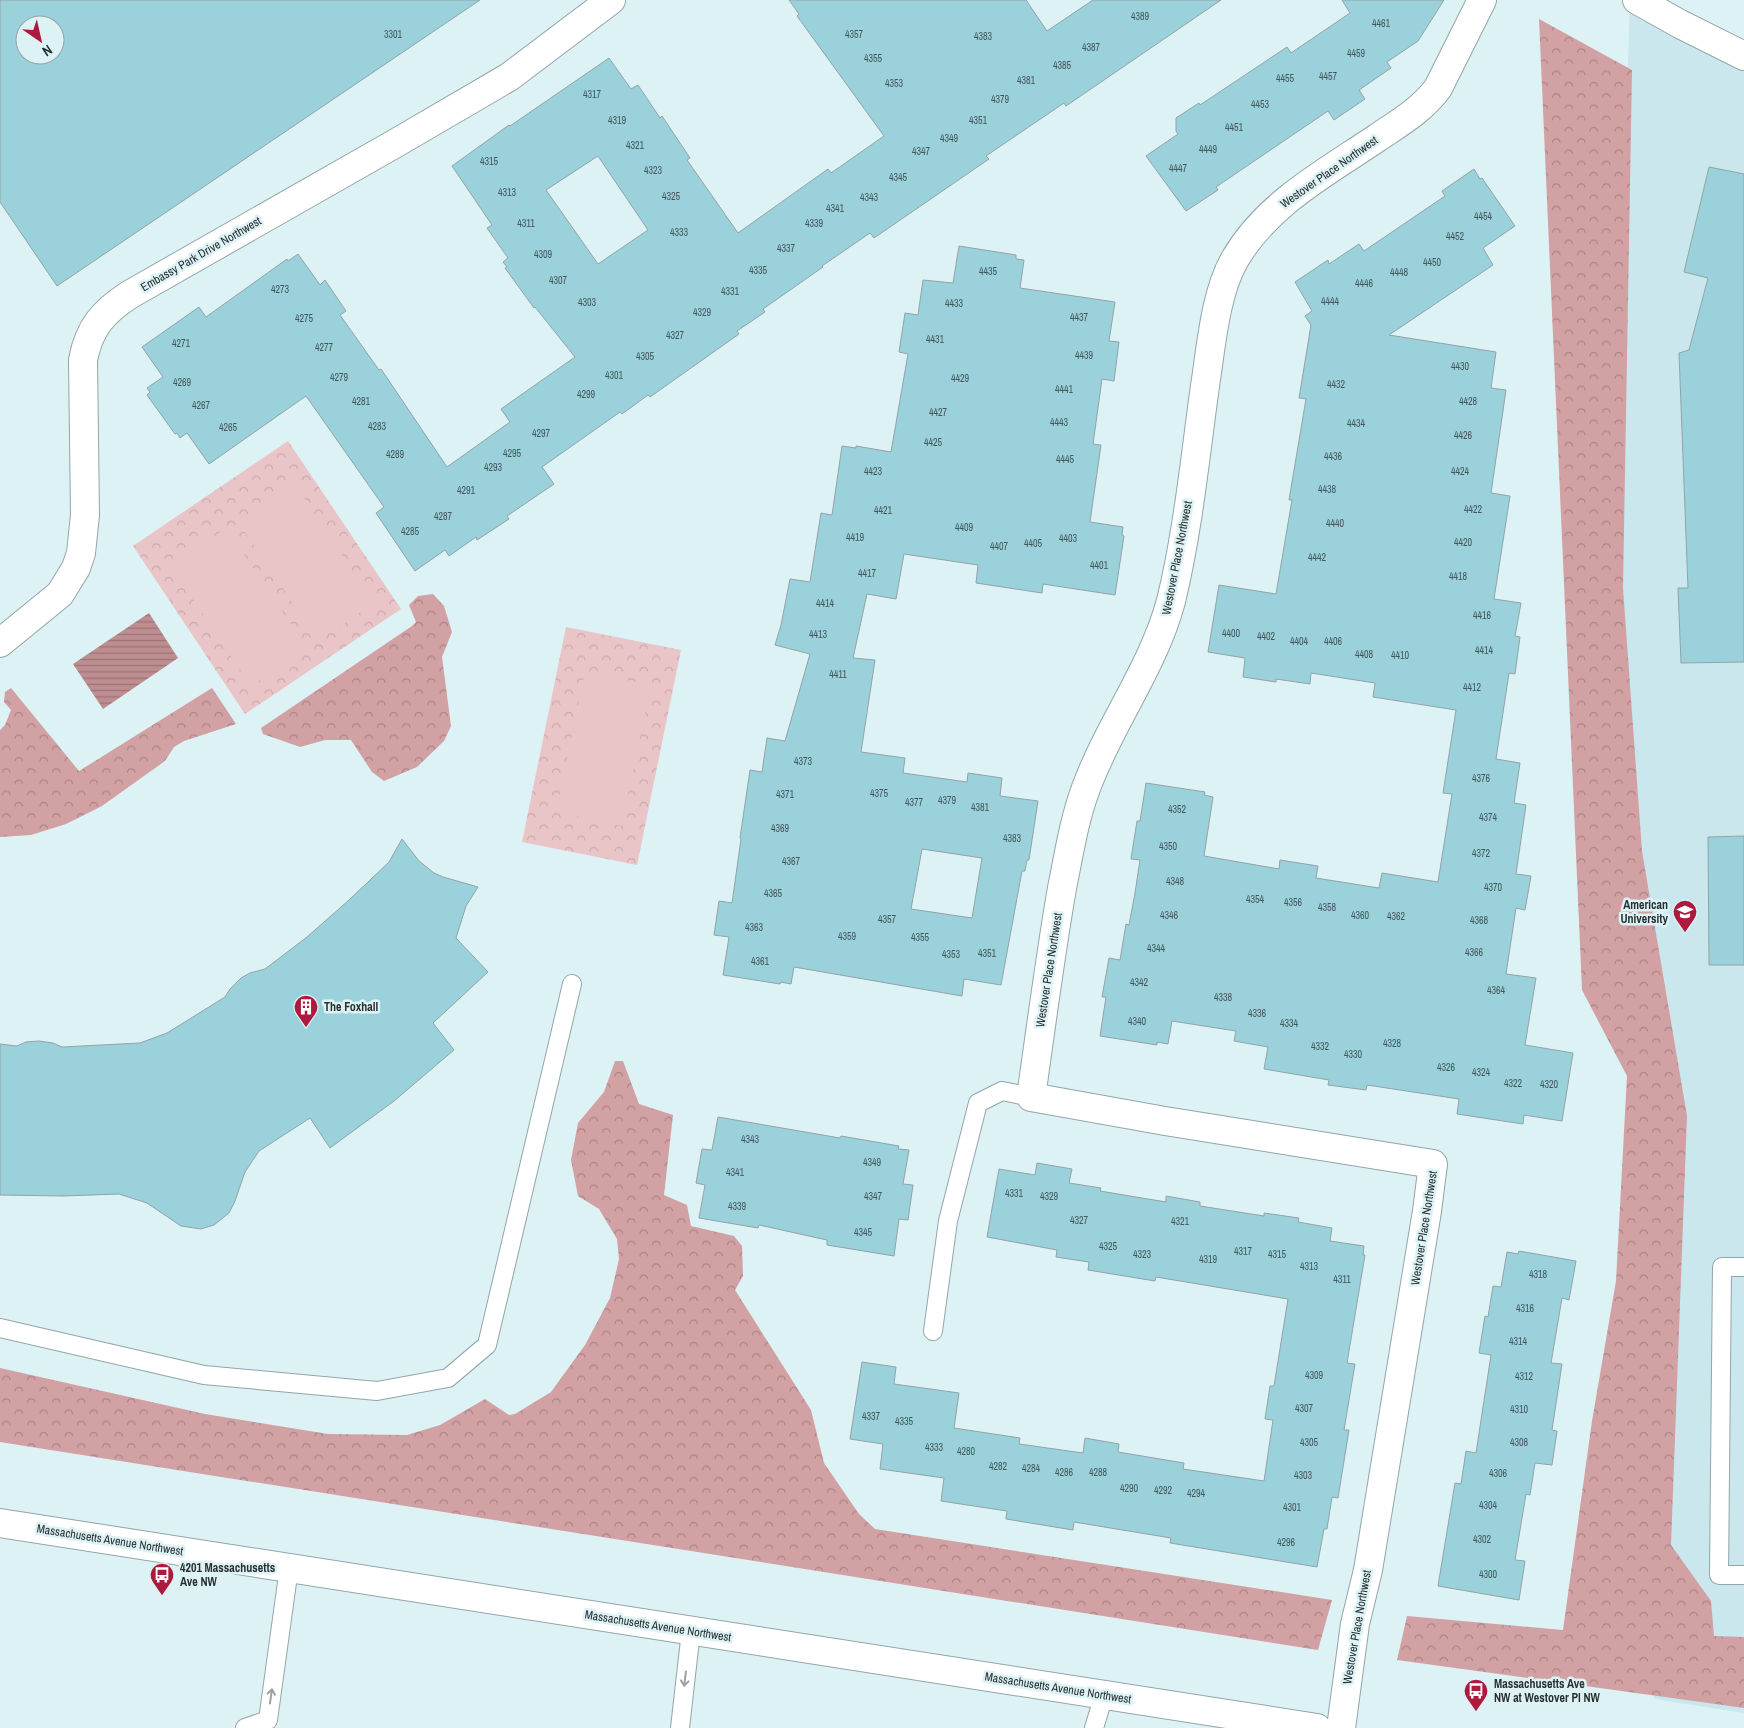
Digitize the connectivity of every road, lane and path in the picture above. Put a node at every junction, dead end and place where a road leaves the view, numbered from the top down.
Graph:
1 (612, 0) edge
2 (1482, 0) edge
3 (1637, 0) edge
4 (1744, 56) edge
5 (0, 643) edge
6 (572, 984) dead end
7 (1031, 1097) junction
8 (1744, 1267) edge
9 (0, 1328) edge
10 (933, 1331) dead end
11 (0, 1523) edge
12 (289, 1568) junction
13 (1744, 1575) edge
14 (691, 1631) junction
15 (1104, 1695) junction
16 (274, 1724) edge
17 (245, 1728) edge
18 (680, 1728) edge
19 (1094, 1728) edge
20 (1317, 1728) edge
21 (1341, 1728) edge

1 - 5 street, Embassy Park Drive Northwest
2 - 7 street, Westover Place Northwest
3 - 4 street
6 - 9 lane
7 - 10 lane
7 - 21 street, Westover Place Northwest
8 - 13 lane
11 - 12 street, Massachusetts Avenue Northwest
12 - 14 street, Massachusetts Avenue Northwest
16 -> 12 lane
14 - 15 street, Massachusetts Avenue Northwest
14 -> 18 lane
15 - 19 lane
15 - 20 street, Massachusetts Avenue Northwest
16 - 17 lane

